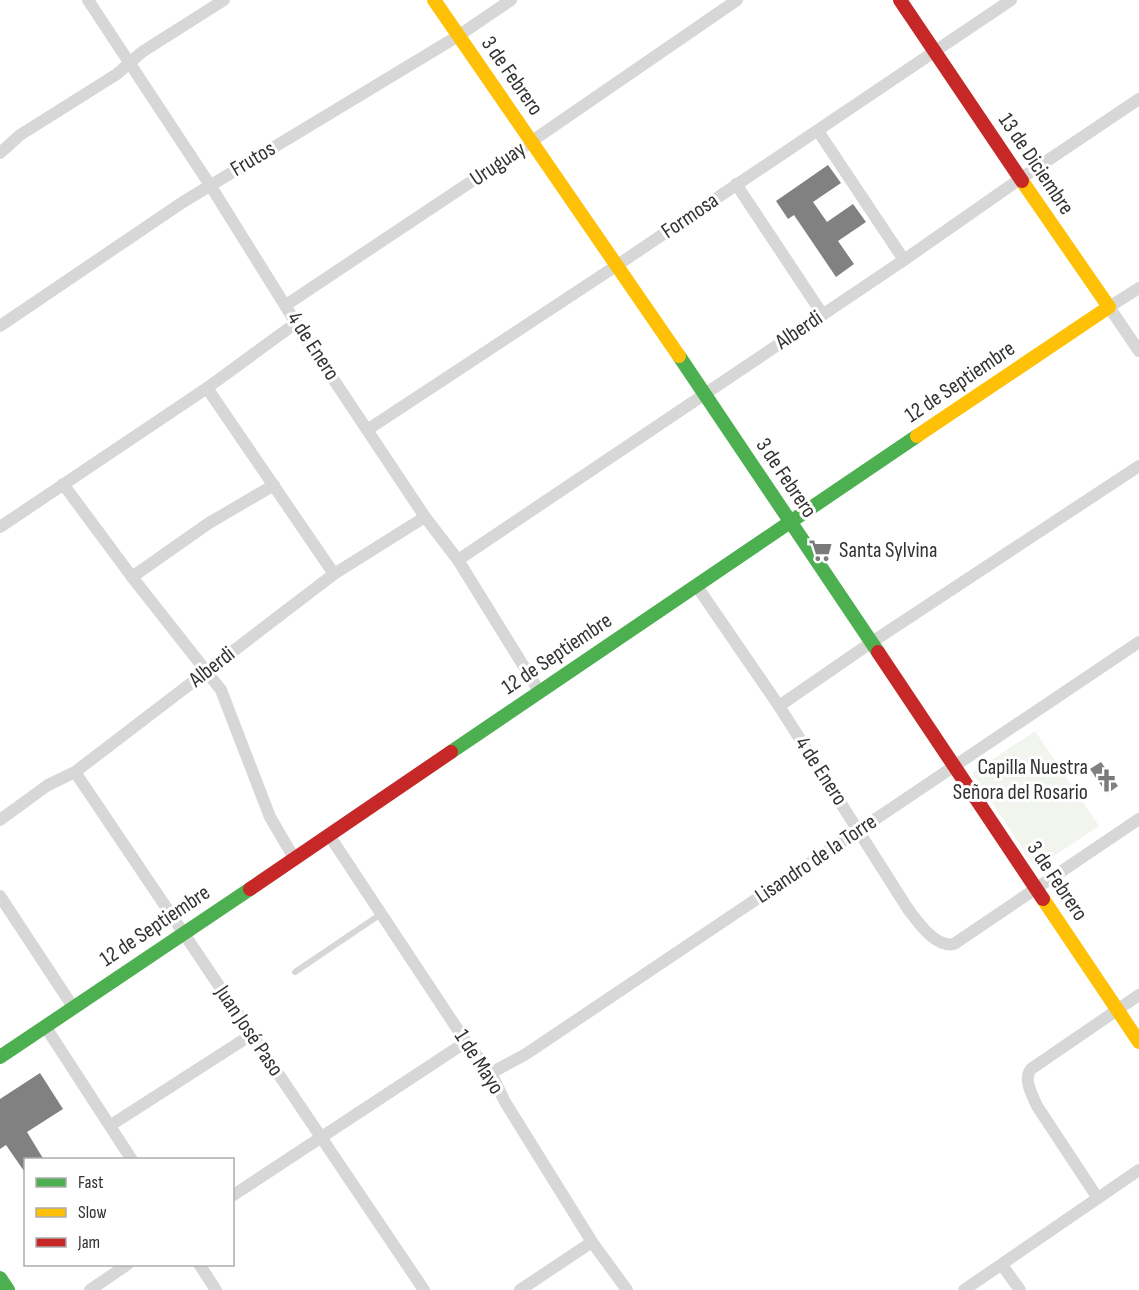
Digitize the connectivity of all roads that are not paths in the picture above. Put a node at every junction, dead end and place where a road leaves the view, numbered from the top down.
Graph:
1 (88, 0) edge
2 (224, 0) edge
3 (434, 0) edge
4 (511, 0) edge
5 (737, 0) edge
6 (900, 0) edge
7 (1011, 0) edge
8 (458, 36) junction
9 (935, 51) junction
10 (129, 64) junction
11 (1139, 99) edge
12 (818, 131) junction
13 (532, 141) junction
14 (0, 153) edge
15 (1020, 179) junction
16 (736, 184) junction
17 (210, 185) junction
18 (904, 260) junction
19 (616, 266) junction
20 (1139, 288) edge
21 (286, 305) junction
22 (1109, 307) junction
23 (823, 315) junction
24 (296, 323) junction
25 (0, 326) edge
26 (1139, 351) edge
27 (207, 388) junction
28 (704, 393) junction
29 (367, 430) junction
30 (1139, 466) edge
31 (63, 484) junction
32 (274, 485) junction
33 (425, 517) junction
34 (789, 522) junction
35 (0, 528) edge
36 (458, 560) junction
37 (334, 574) junction
38 (132, 577) junction
39 (696, 585) junction
40 (872, 642) junction
41 (1139, 642) edge
42 (207, 671) junction
43 (539, 691) junction
44 (779, 706) junction
45 (954, 766) junction
46 (75, 772) junction
47 (1139, 819) edge
48 (0, 820) edge
49 (859, 830) junction
50 (329, 835) junction
51 (294, 858) junction
52 (1037, 888) junction
53 (0, 897) edge
54 (381, 914) junction
55 (183, 933) junction
56 (295, 972) dead end
57 (1139, 995) edge
58 (73, 1007) junction
59 (1117, 1010) junction
60 (45, 1026) junction
61 (251, 1035) junction
62 (466, 1042) junction
63 (1139, 1042) edge
64 (0, 1057) edge
65 (491, 1073) junction
66 (111, 1125) junction
67 (321, 1137) junction
68 (131, 1158) edge
69 (1139, 1170) edge
70 (234, 1195) edge
71 (1097, 1197) junction
72 (592, 1242) junction
73 (1002, 1264) junction
74 (125, 1266) edge
75 (200, 1266) edge
76 (0, 1278) edge
77 (8, 1290) edge
78 (90, 1290) edge
79 (216, 1290) edge
80 (423, 1290) edge
81 (520, 1290) edge
82 (627, 1290) edge
83 (964, 1290) edge
84 (1020, 1290) edge

1 - 10 street, 4 de Enero
2 - 10 street
3 - 8 street, 3 de Febrero
4 - 8 street, Frutos
5 - 13 street, Uruguay
6 - 9 street, 13 de Diciembre
7 - 9 street, Formosa
8 - 13 street, 3 de Febrero
8 - 17 street, Frutos
9 - 12 street, Formosa
9 - 15 street, 13 de Diciembre
10 - 14 street
10 - 17 street, 4 de Enero
11 - 15 street, Alberdi
12 - 16 street, Formosa
12 - 18 street
13 - 19 street, 3 de Febrero
13 - 21 street, Uruguay
15 - 18 street, Alberdi
15 - 22 street, 13 de Diciembre
16 - 19 street, Formosa
16 - 23 street
17 - 21 street, 4 de Enero
17 - 25 street, Frutos
18 - 23 street, Alberdi
19 - 28 street, 3 de Febrero
19 - 29 street, Formosa
20 - 22 street, 12 de Septiembre
21 - 24 street, 4 de Enero
22 - 26 street, 13 de Diciembre
22 - 34 street, 12 de Septiembre
23 - 28 street, Alberdi
24 - 27 street
24 - 29 street, 4 de Enero
27 - 31 street
27 - 32 street
28 - 34 street, 3 de Febrero
28 - 36 street, Alberdi
29 - 33 street, 4 de Enero
30 - 40 street
31 - 35 street
31 - 38 street
32 - 37 street
32 - 38 street
33 - 36 street, 4 de Enero
33 - 37 street, Alberdi
34 - 39 street, 12 de Septiembre
34 - 40 street, 3 de Febrero
36 - 43 street, 4 de Enero
37 - 42 street, Alberdi
38 - 42 street
39 - 43 street, 12 de Septiembre
39 - 44 street, 4 de Enero
40 - 44 street
40 - 45 street, 3 de Febrero
41 - 45 street, Lisandro de la Torre
42 - 46 street, Alberdi
42 - 51 street
43 - 50 street, 12 de Septiembre
44 - 49 street, 4 de Enero
45 - 49 street, Lisandro de la Torre
45 - 52 street, 3 de Febrero
46 - 48 street, Alberdi
46 - 55 street, Juan José Paso
47 - 52 street
49 - 52 street, 4 de Enero
49 - 65 street, Lisandro de la Torre
50 - 51 street, 12 de Septiembre
50 - 54 street, 1 de Mayo
51 - 55 street, 12 de Septiembre
52 - 59 street, 3 de Febrero
53 - 58 street
54 - 56 lane
54 - 62 street, 1 de Mayo
55 - 58 street, 12 de Septiembre
55 - 61 street, Juan José Paso
57 - 59 street
58 - 60 street, 12 de Septiembre
59 - 63 street, 3 de Febrero
59 - 71 street
60 - 64 street, 12 de Septiembre
60 - 66 street
61 - 66 street
61 - 67 street, Juan José Paso
62 - 65 street, 1 de Mayo
62 - 67 street
65 - 72 street, 1 de Mayo
66 - 68 street
67 - 70 street
67 - 80 street, Juan José Paso
69 - 71 street
71 - 73 street
72 - 81 street
72 - 82 street, 1 de Mayo
73 - 83 street
73 - 84 street
74 - 78 street
75 - 79 street
76 - 77 street

